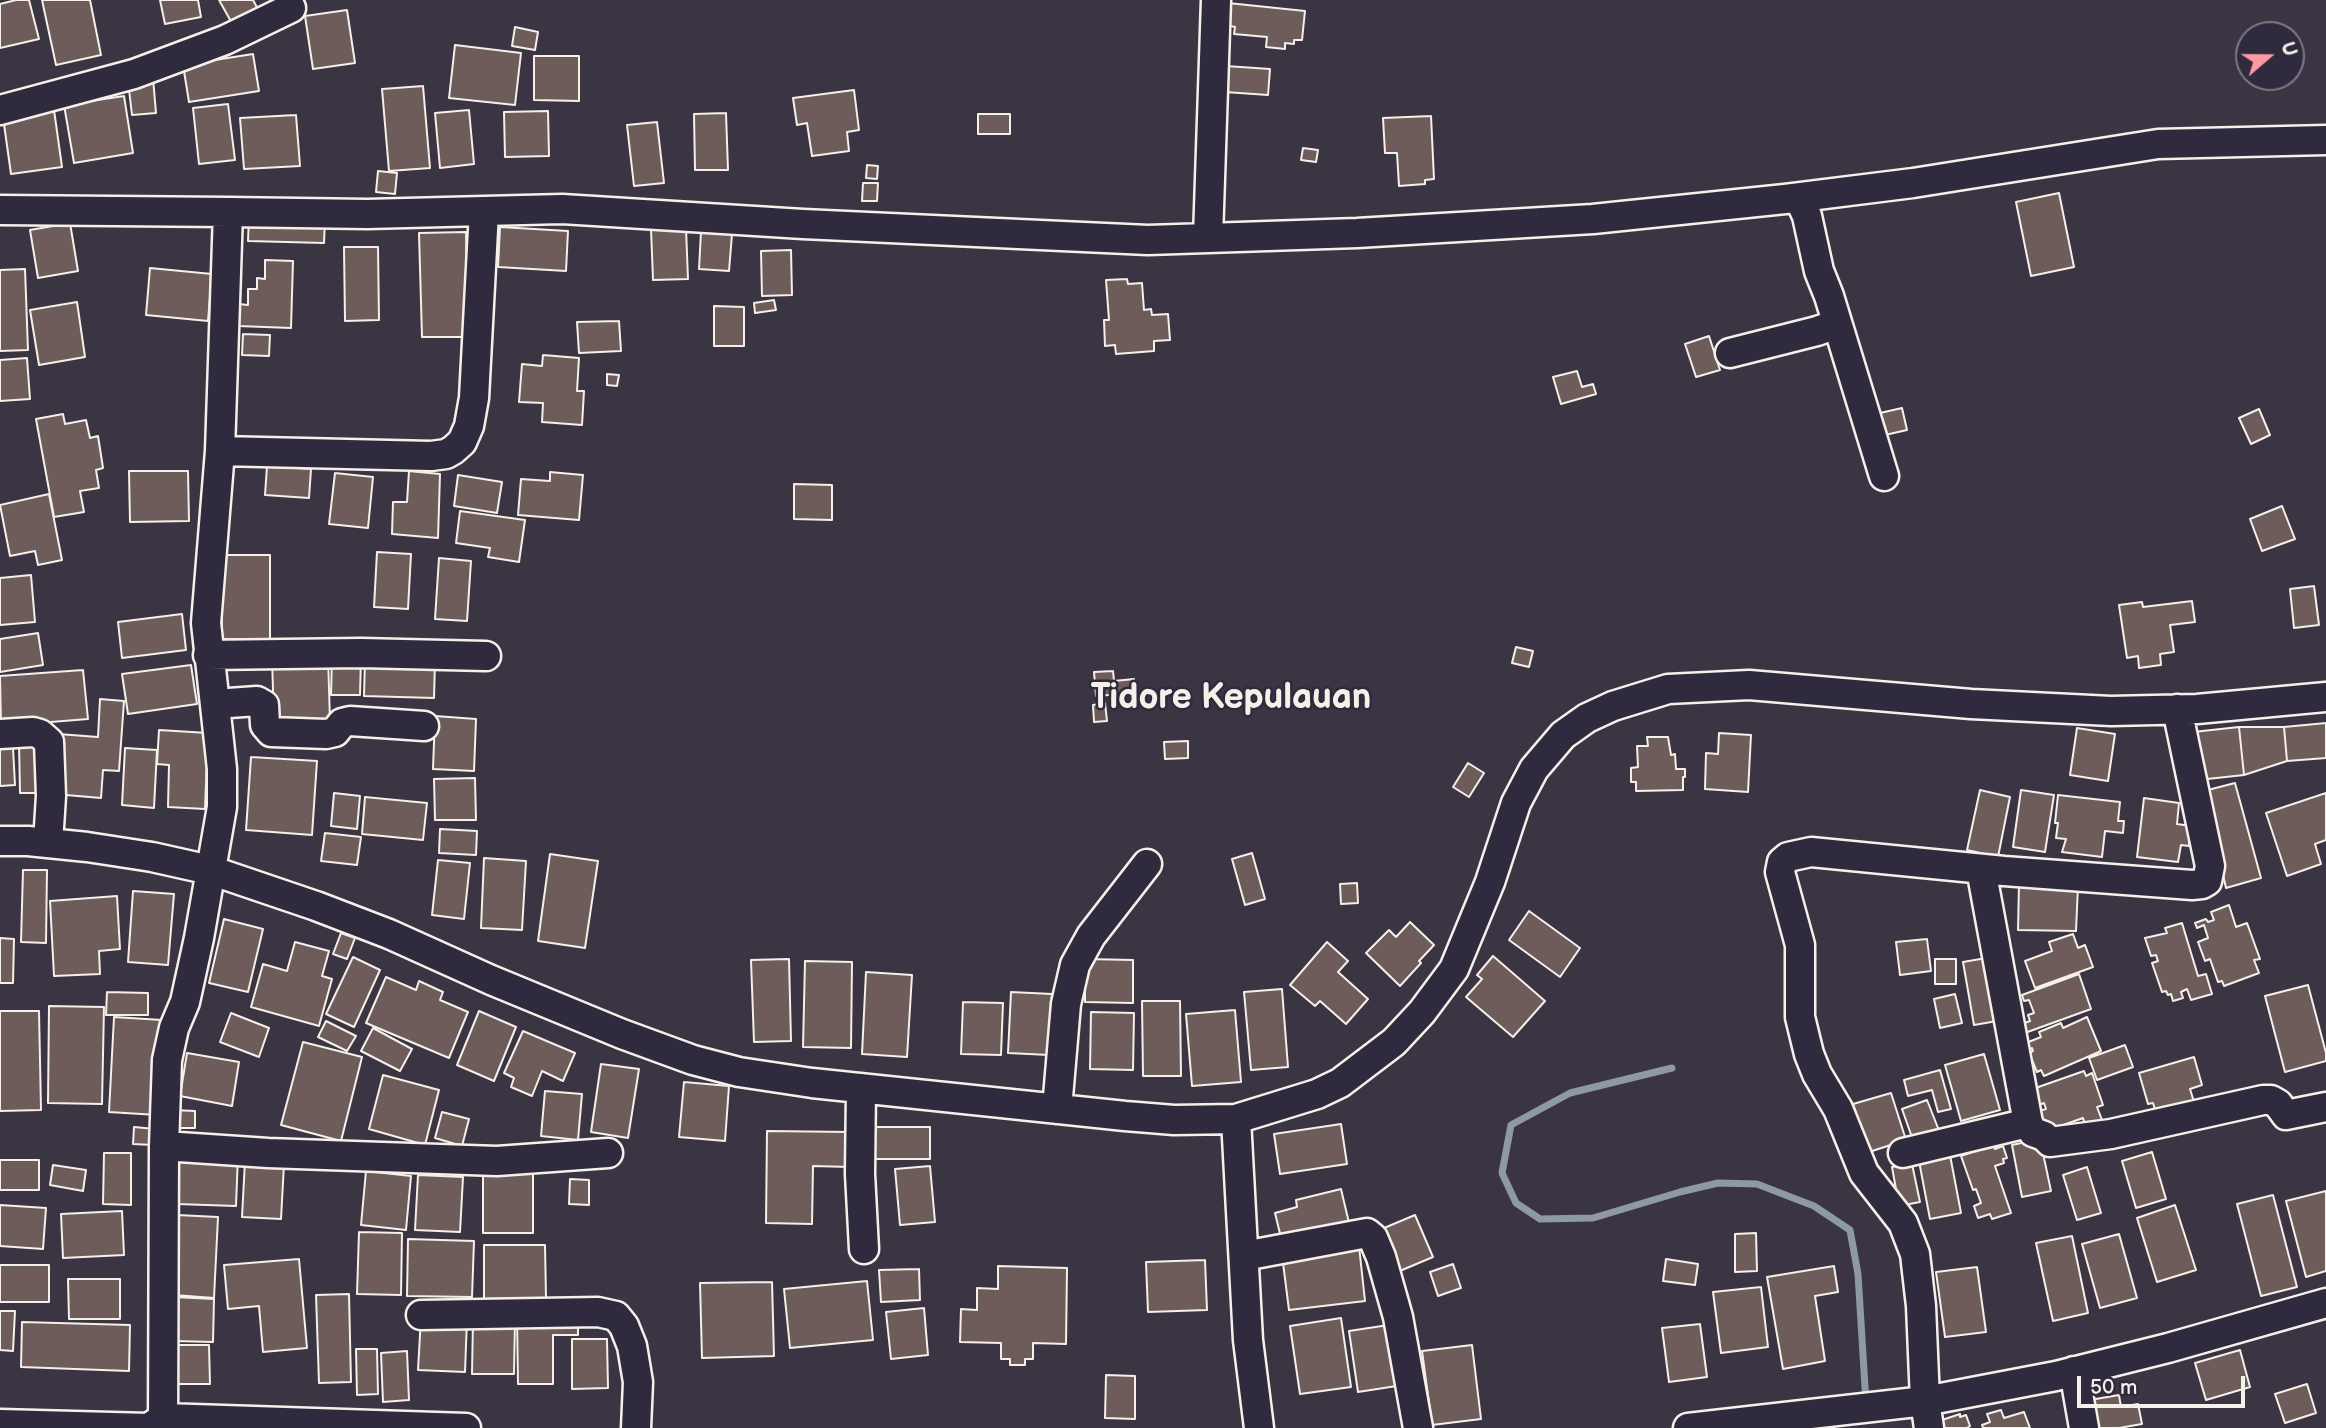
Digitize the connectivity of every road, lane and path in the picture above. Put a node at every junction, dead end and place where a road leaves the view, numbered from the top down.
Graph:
1 (1216, 0) edge
2 (291, 8) dead end
3 (0, 110) edge
4 (2326, 140) edge
5 (1799, 198) junction
6 (0, 208) edge
7 (484, 211) junction
8 (228, 212) junction
9 (1208, 238) junction
10 (1837, 324) junction
11 (1730, 353) dead end
12 (219, 452) junction
13 (1884, 475) dead end
14 (208, 655) junction
15 (486, 656) dead end
16 (2326, 697) edge
17 (215, 704) junction
18 (2177, 709) junction
19 (424, 726) dead end
20 (0, 734) edge
21 (0, 841) edge
22 (48, 843) junction
23 (1147, 864) dead end
24 (1981, 869) junction
25 (210, 870) junction
26 (861, 1088) junction
27 (2326, 1107) edge
28 (1056, 1109) junction
29 (1236, 1119) junction
30 (2028, 1123) junction
31 (164, 1146) junction
32 (608, 1153) dead end
33 (1903, 1153) dead end
34 (864, 1249) dead end
35 (1244, 1256) junction
36 (2326, 1303) edge
37 (421, 1315) dead end
38 (2074, 1371) junction
39 (1927, 1414) edge
40 (0, 1424) edge
41 (156, 1425) edge
42 (466, 1428) edge
43 (636, 1428) edge
44 (1259, 1428) edge
45 (1418, 1428) edge
46 (1688, 1428) edge
47 (2084, 1428) edge

1 - 9 street
2 - 3 street
4 - 5 street
5 - 9 street
5 - 10 street
6 - 8 street
7 - 8 street
7 - 9 street
7 - 12 street
8 - 12 street
10 - 11 street
10 - 13 street
12 - 14 street
14 - 15 street
14 - 17 street
16 - 18 street
17 - 19 street
17 - 25 street
18 - 24 street
18 - 29 street
20 - 22 street
21 - 22 street
22 - 25 street
23 - 28 street
24 - 30 street
24 - 39 street
25 - 26 street
25 - 31 street
26 - 28 street
26 - 34 street
27 - 30 street
28 - 29 street
29 - 35 street
30 - 33 street
31 - 32 street
31 - 41 street
35 - 44 street
35 - 45 street
36 - 38 street
37 - 43 street
38 - 39 street
38 - 47 street
39 - 46 street
40 - 41 street
41 - 42 street

